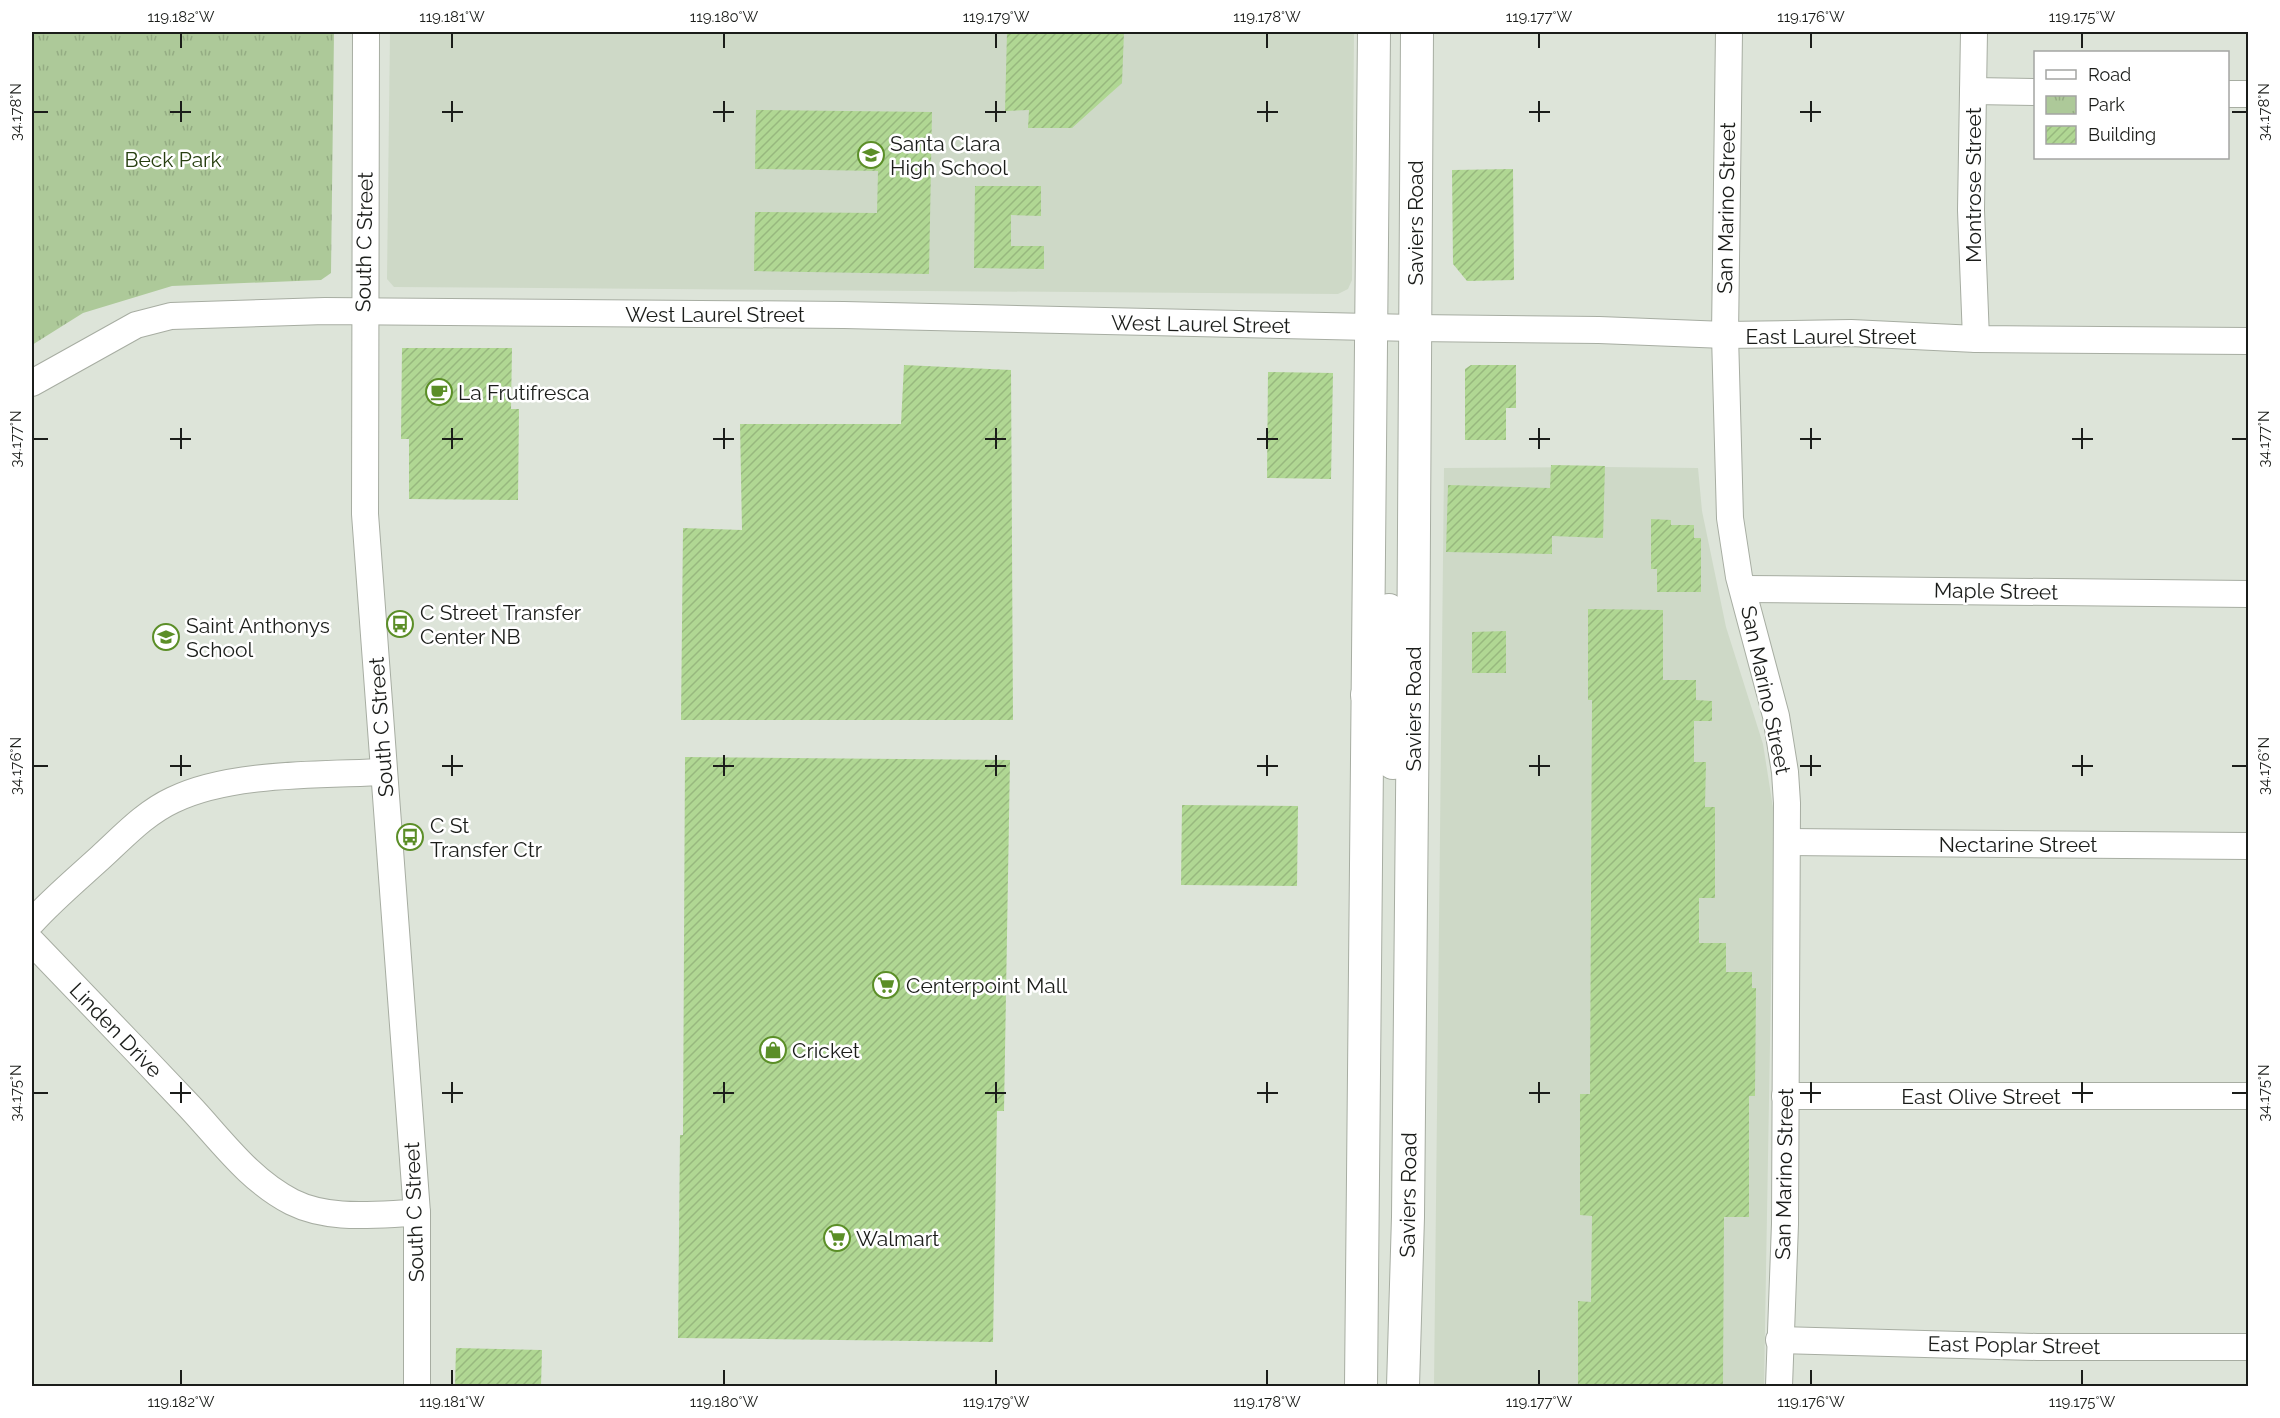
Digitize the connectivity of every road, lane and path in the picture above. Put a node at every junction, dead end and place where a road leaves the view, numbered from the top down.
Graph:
1 (366, 32) edge
2 (1374, 32) edge
3 (1417, 32) edge
4 (1729, 32) edge
5 (1974, 32) edge
6 (1973, 91) junction
7 (2034, 92) edge
8 (2229, 94) edge
9 (2248, 94) edge
10 (364, 311) junction
11 (1372, 327) junction
12 (1414, 328) junction
13 (1725, 335) junction
14 (1976, 339) junction
15 (2248, 341) edge
16 (32, 383) edge
17 (1370, 494) junction
18 (1744, 589) junction
19 (2248, 594) edge
20 (1413, 694) junction
21 (1367, 695) junction
22 (384, 772) junction
23 (1787, 842) junction
24 (2248, 846) edge
25 (32, 922) edge
26 (32, 942) edge
27 (1365, 992) junction
28 (1410, 1045) junction
29 (1785, 1096) junction
30 (2248, 1096) edge
31 (417, 1213) junction
32 (1408, 1217) junction
33 (1363, 1218) junction
34 (1779, 1340) junction
35 (2248, 1347) edge
36 (1404, 1385) edge
37 (417, 1386) edge
38 (1361, 1386) edge
39 (1779, 1386) edge

1 - 10 street, South C Street
2 - 11 main road, Saviers Road
3 - 12 main road, Saviers Road
4 - 13 street, San Marino Street
5 - 6 street, Montrose Street
6 - 7 street
6 - 14 street, Montrose Street
8 - 9 street
10 - 11 street, West Laurel Street
10 - 16 street, West Laurel Street
10 - 22 street, South C Street
11 - 12 street, West Laurel Street
11 - 17 main road, Saviers Road
12 - 13 street, East Laurel Street
12 - 20 main road, Saviers Road
13 - 14 street, East Laurel Street
13 - 18 street, San Marino Street
14 - 15 street, East Laurel Street
17 - 20 main road
17 - 21 main road, Saviers Road
18 - 19 street, Maple Street
18 - 23 street, San Marino Street
20 - 28 main road, Saviers Road
21 - 27 main road, Saviers Road
21 - 28 main road
22 - 25 street
22 - 31 street, South C Street
23 - 24 street, Nectarine Street
23 - 29 street, San Marino Street
26 - 31 street, Linden Drive
27 - 32 main road
27 - 33 main road, Saviers Road
28 - 32 main road, Saviers Road
29 - 30 street, East Olive Street
29 - 34 street, San Marino Street
31 - 37 street, South C Street
32 - 36 main road, Saviers Road
33 - 36 main road
33 - 38 main road, Saviers Road
34 - 35 street, East Poplar Street
34 - 39 street, San Marino Street

